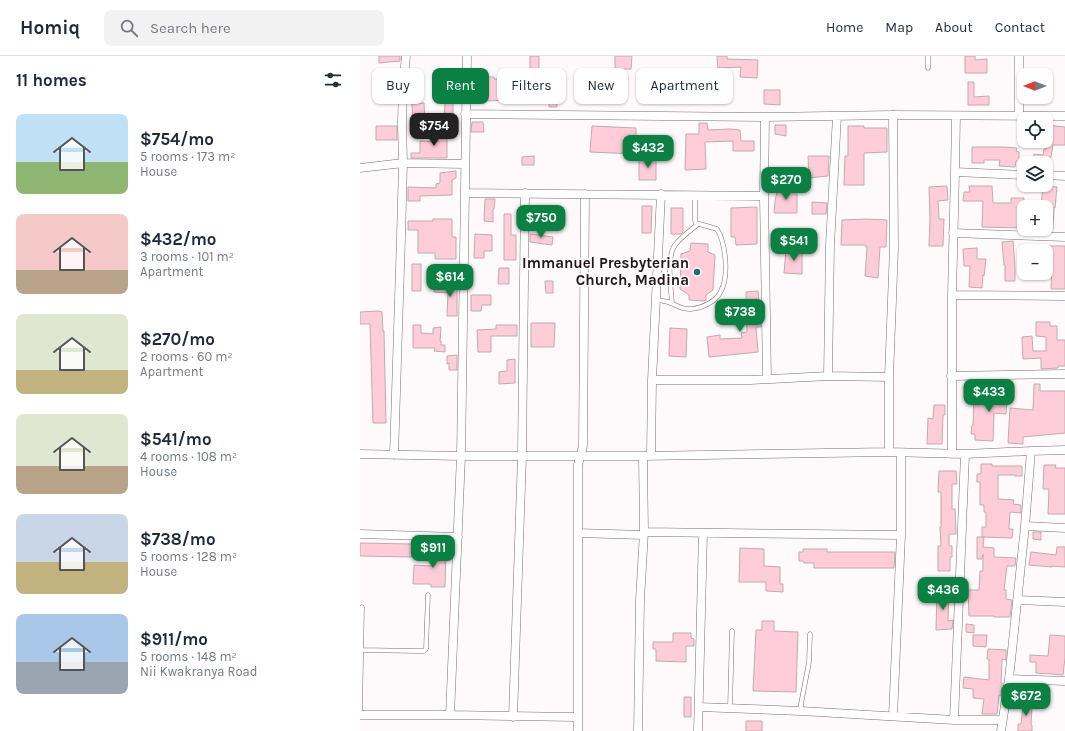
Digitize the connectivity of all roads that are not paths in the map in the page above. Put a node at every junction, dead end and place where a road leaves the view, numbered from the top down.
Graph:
1 (406, 56) edge
2 (466, 56) edge
3 (928, 56) edge
4 (1019, 56) edge
5 (928, 68) dead end
6 (1019, 112) edge
7 (465, 114) junction
8 (893, 115) junction
9 (836, 116) junction
10 (956, 116) junction
11 (1017, 116) edge
12 (1053, 116) edge
13 (1065, 116) edge
14 (765, 117) junction
15 (402, 163) junction
16 (465, 164) junction
17 (360, 168) edge
18 (955, 172) junction
19 (1017, 174) edge
20 (1053, 175) edge
21 (1065, 176) edge
22 (465, 193) junction
23 (525, 193) junction
24 (585, 194) junction
25 (660, 194) junction
26 (696, 195) junction
27 (764, 196) junction
28 (698, 224) junction
29 (953, 233) junction
30 (1065, 237) edge
31 (952, 295) junction
32 (1065, 296) edge
33 (656, 300) junction
34 (672, 303) junction
35 (1065, 374) edge
36 (828, 376) junction
37 (951, 376) junction
38 (889, 377) junction
39 (768, 378) junction
40 (652, 380) junction
41 (1065, 450) edge
42 (1031, 451) junction
43 (889, 452) junction
44 (901, 453) junction
45 (360, 454) edge
46 (952, 454) junction
47 (965, 454) junction
48 (394, 455) junction
49 (461, 456) junction
50 (522, 456) junction
51 (580, 456) junction
52 (647, 456) junction
53 (1025, 526) junction
54 (1065, 528) edge
55 (578, 533) junction
56 (704, 533) junction
57 (360, 534) edge
58 (643, 534) junction
59 (901, 535) junction
60 (458, 537) junction
61 (428, 595) dead end
62 (1018, 600) junction
63 (1065, 602) edge
64 (362, 607) dead end
65 (732, 631) dead end
66 (810, 634) dead end
67 (361, 650) junction
68 (1009, 679) junction
69 (1065, 681) edge
70 (699, 707) junction
71 (730, 708) junction
72 (360, 710) edge
73 (801, 711) junction
74 (360, 715) edge
75 (450, 715) junction
76 (513, 716) junction
77 (893, 716) junction
78 (577, 717) junction
79 (954, 720) junction
80 (1002, 720) junction
81 (578, 731) edge
82 (638, 731) edge
83 (698, 731) edge
84 (1001, 731) edge

1 - 15 street
2 - 7 street
3 - 5 lane
4 - 6 street
7 - 14 street
7 - 16 street
8 - 9 street
8 - 10 street
8 - 38 street
9 - 14 street
9 - 36 street
10 - 11 street
10 - 18 street
12 - 13 street
14 - 27 street
15 - 16 street
15 - 17 street
15 - 48 street
16 - 22 street
18 - 19 street
18 - 29 street
20 - 21 street
22 - 23 street
22 - 49 street
23 - 24 street
23 - 50 street
24 - 25 street
24 - 51 street
25 - 26 street
25 - 33 street
26 - 27 street
26 - 28 lane
27 - 39 street
28 - 34 lane
28 - 34 lane
29 - 30 street
29 - 31 street
31 - 32 street
31 - 37 street
33 - 34 lane
33 - 40 street
35 - 37 street
36 - 38 street
36 - 39 street
37 - 46 street
38 - 43 street
39 - 40 street
40 - 52 street
41 - 42 street
42 - 47 street
42 - 53 street
43 - 44 street
43 - 52 street
44 - 46 street
44 - 59 street
45 - 48 street
46 - 47 street
47 - 79 street
48 - 49 street
49 - 50 street
49 - 60 street
50 - 51 street
50 - 76 street
51 - 52 street
51 - 55 street
52 - 58 street
53 - 54 street
53 - 62 street
55 - 58 street
55 - 78 street
56 - 58 street
56 - 59 street
56 - 70 street
57 - 60 street
58 - 82 street
59 - 77 street
60 - 75 street
61 - 67 lane
62 - 63 street
62 - 68 street
64 - 67 lane
65 - 71 lane
66 - 73 lane
67 - 72 lane
68 - 69 street
68 - 80 street
70 - 71 street
70 - 83 street
71 - 73 street
73 - 77 street
74 - 75 street
75 - 76 street
76 - 78 street
77 - 79 street
78 - 81 street
79 - 80 street
80 - 84 street

